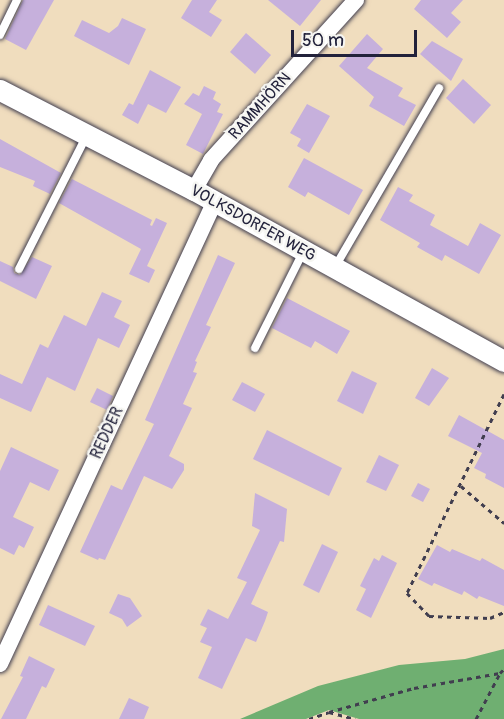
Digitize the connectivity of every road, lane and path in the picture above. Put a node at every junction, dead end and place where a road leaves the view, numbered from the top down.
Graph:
1 (17, 0) edge
2 (356, 0) edge
3 (0, 35) edge
4 (439, 88) dead end
5 (0, 90) edge
6 (87, 135) junction
7 (194, 190) junction
8 (215, 201) junction
9 (304, 250) junction
10 (335, 267) junction
11 (19, 268) dead end
12 (255, 348) dead end
13 (504, 362) edge
14 (504, 394) edge
15 (461, 486) junction
16 (504, 523) edge
17 (504, 612) edge
18 (0, 664) edge
19 (504, 669) edge
20 (500, 673) junction
21 (329, 711) junction
22 (309, 719) edge
23 (355, 719) edge
24 (476, 719) edge

1 - 3 lane
2 - 7 street, RAMMHÖRN
4 - 10 lane
5 - 6 street, VOLKSDORFER WEG
6 - 7 street, VOLKSDORFER WEG
6 - 11 lane
7 - 8 street, VOLKSDORFER WEG
8 - 9 street, VOLKSDORFER WEG
8 - 18 street, REDDER
9 - 10 street, VOLKSDORFER WEG
9 - 12 lane
10 - 13 street, VOLKSDORFER WEG
14 - 15 path
15 - 16 path
15 - 17 path
19 - 20 path
20 - 21 path
20 - 24 path
21 - 22 path
21 - 23 path

